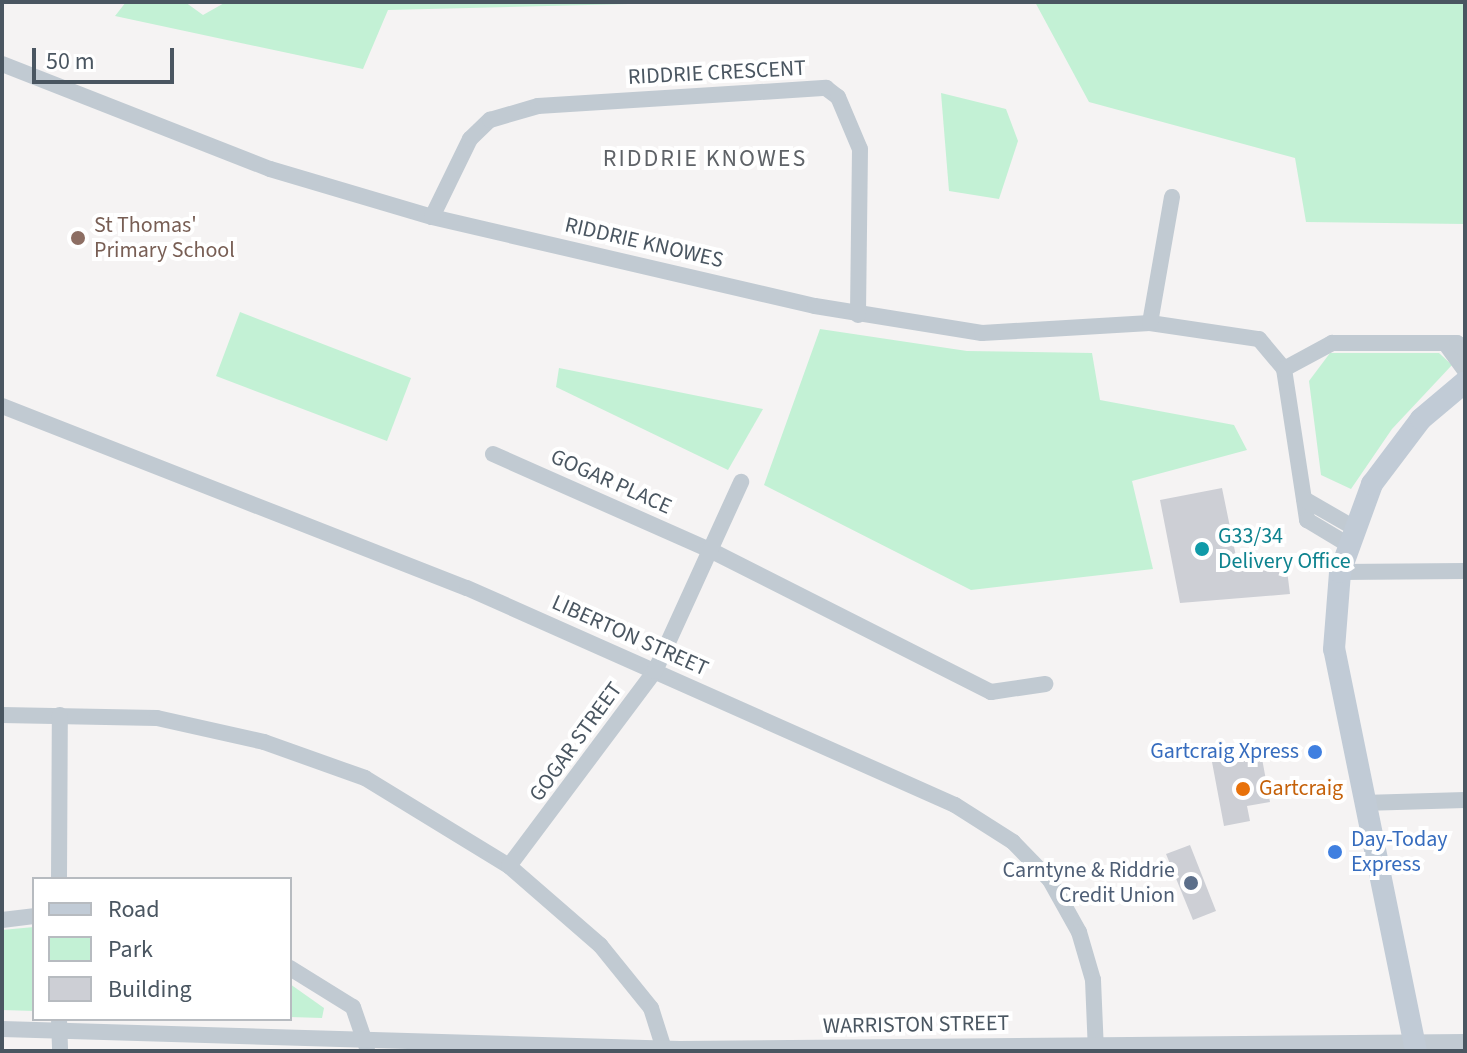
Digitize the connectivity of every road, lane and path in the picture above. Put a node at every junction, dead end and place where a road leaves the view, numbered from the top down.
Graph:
1 (2, 64) edge
2 (1172, 197) dead end
3 (432, 217) junction
4 (858, 315) junction
5 (1150, 323) junction
6 (1445, 343) junction
7 (1465, 350) edge
8 (1284, 369) junction
9 (1465, 371) edge
10 (1465, 382) edge
11 (2, 406) edge
12 (493, 454) dead end
13 (741, 482) dead end
14 (1349, 535) junction
15 (710, 550) junction
16 (1465, 571) edge
17 (1340, 572) junction
18 (655, 671) junction
19 (1045, 684) dead end
20 (2, 699) edge
21 (8, 715) edge
22 (60, 715) junction
23 (1465, 800) edge
24 (1363, 803) junction
25 (509, 866) junction
26 (59, 877) edge
27 (32, 916) edge
28 (2, 920) edge
29 (292, 969) edge
30 (59, 1025) edge
31 (2, 1029) edge
32 (1465, 1042) edge
33 (367, 1046) edge
34 (1415, 1046) edge
35 (1096, 1048) edge
36 (675, 1050) edge
37 (60, 1051) edge

1 - 3 street, RIDDRIE KNOWES
2 - 5 street
3 - 4 street, RIDDRIE KNOWES
3 - 4 street, RIDDRIE CRESCENT
4 - 5 street, RIDDRIE KNOWES
5 - 8 street, RIDDRIE KNOWES
6 - 7 street
6 - 8 street
6 - 9 street
8 - 14 street
10 - 14 street
11 - 18 street, LIBERTON STREET
12 - 15 street, GOGAR PLACE
13 - 15 street, GOGAR STREET
14 - 17 street
15 - 18 street, GOGAR STREET
15 - 19 street
16 - 17 street
17 - 24 street
18 - 25 street, GOGAR STREET
18 - 35 street, LIBERTON STREET
20 - 21 street
21 - 22 street
22 - 25 street
22 - 26 street
23 - 24 street
24 - 34 street
25 - 36 street
27 - 28 street
29 - 33 street
30 - 31 street, WARRISTON STREET
30 - 33 street, WARRISTON STREET
30 - 37 street
32 - 34 street, WARRISTON STREET
33 - 36 street, WARRISTON STREET
34 - 35 street, WARRISTON STREET
35 - 36 street, WARRISTON STREET

